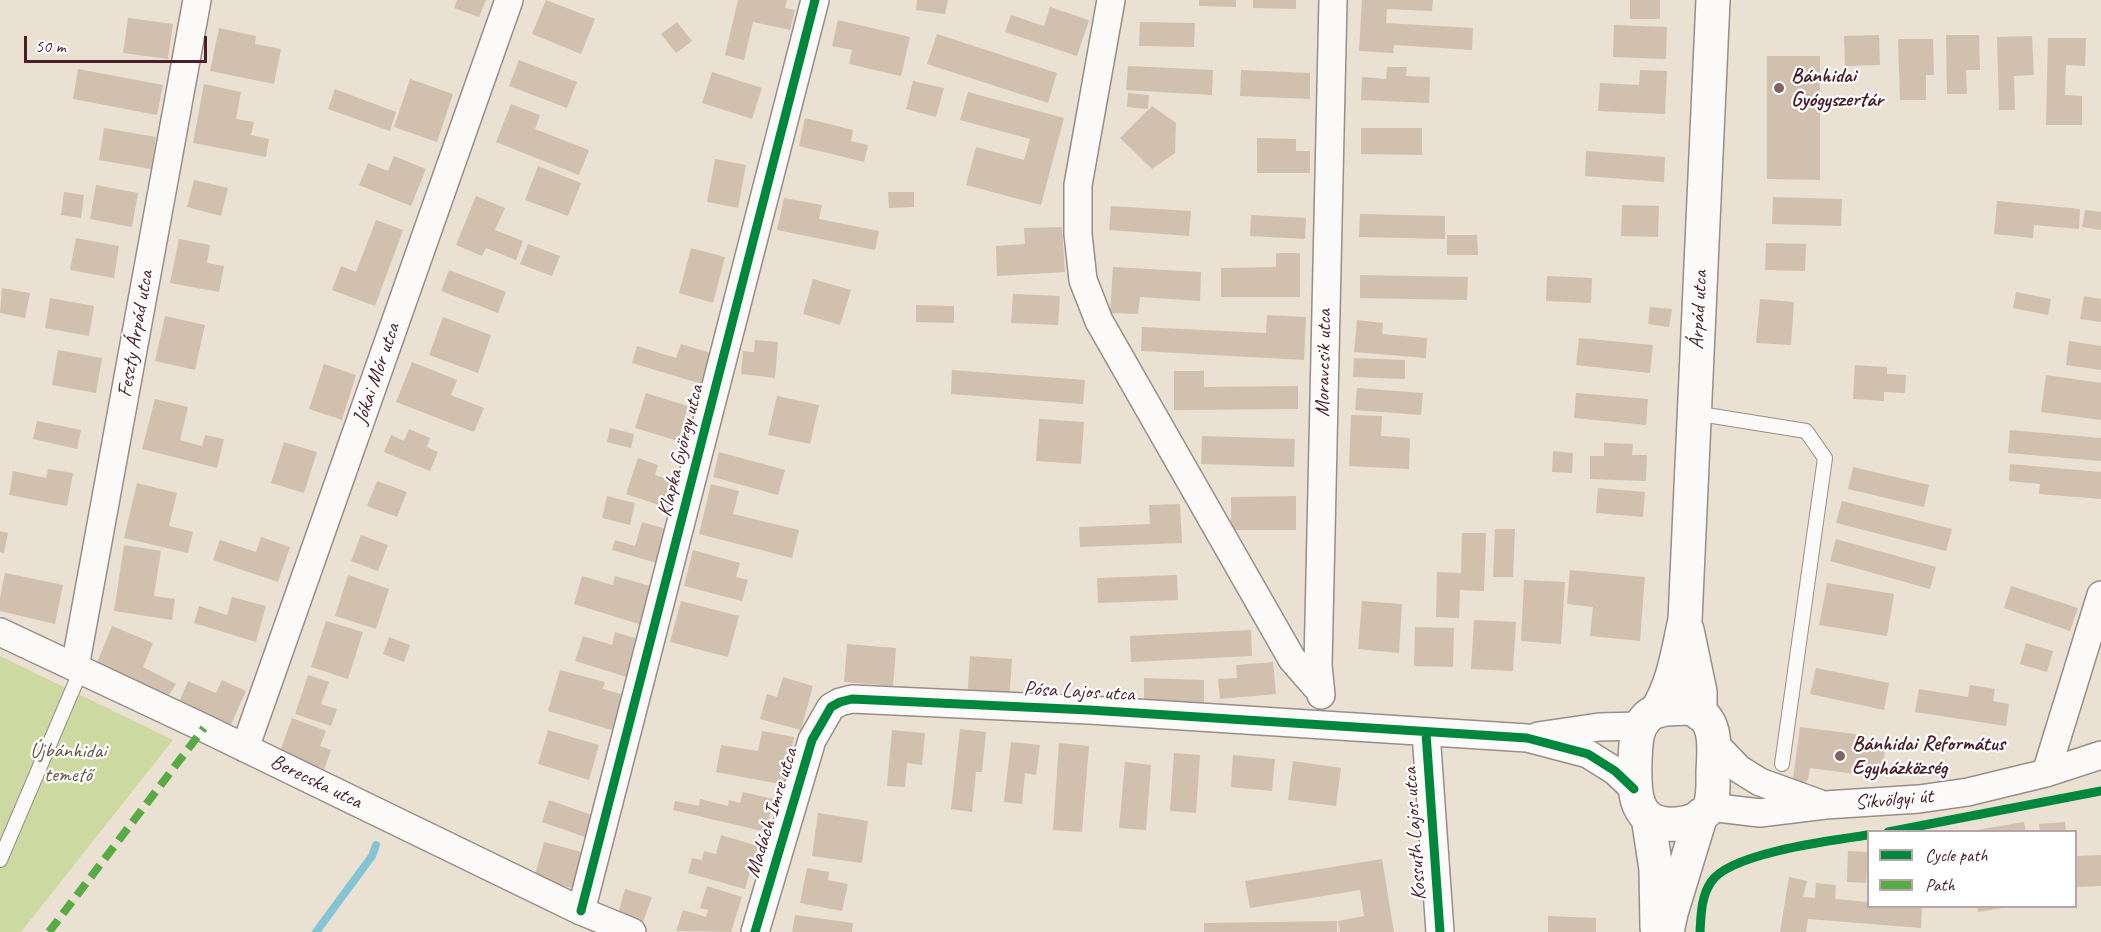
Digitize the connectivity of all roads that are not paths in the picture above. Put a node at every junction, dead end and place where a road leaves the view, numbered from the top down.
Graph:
1 (197, 0) edge
2 (509, 0) edge
3 (815, 0) edge
4 (1111, 0) edge
5 (1333, 0) edge
6 (1713, 0) edge
7 (1694, 413) junction
8 (2101, 595) edge
9 (1685, 620) junction
10 (0, 632) edge
11 (78, 669) junction
12 (1320, 691) junction
13 (831, 707) joint
14 (1700, 714) junction
15 (1649, 718) junction
16 (1327, 726) junction
17 (1426, 733) junction
18 (1527, 738) junction
19 (1715, 744) junction
20 (245, 748) junction
21 (2101, 755) edge
22 (1782, 764) dead end
23 (2046, 773) junction
24 (1641, 803) junction
25 (1825, 805) junction
26 (1705, 811) junction
27 (0, 860) edge
28 (581, 912) junction
29 (632, 932) edge
30 (755, 932) edge
31 (1440, 932) edge
32 (1657, 932) edge
33 (1667, 932) edge

1 - 11 street, Feszty Árpád utca
2 - 20 street, Jókai Mór utca
3 - 28 street, Klapka György utca
4 - 12 street
5 - 12 street, Moravcsik utca
6 - 7 street, Árpád utca
7 - 9 street, Árpád utca
7 - 22 lane
8 - 23 street
9 - 14 street, Árpád utca
9 - 15 street, Árpád utca
10 - 11 street, Berecska utca
11 - 20 street, Berecska utca
11 - 27 lane
12 - 16 street, Moravcsik utca
13 - 16 street, Pósa Lajos utca
13 - 30 street, Madách Imre utca
14 - 15 street
14 - 19 street
15 - 18 street
15 - 24 street
16 - 17 street, Pósa Lajos utca
17 - 18 street, Pósa Lajos utca
17 - 31 street, Kossuth Lajos utca
18 - 24 street
19 - 25 street, Síkvölgyi út
19 - 26 street
20 - 28 street, Berecska utca
21 - 23 street, Síkvölgyi út
23 - 25 street, Síkvölgyi út
24 - 26 street
24 - 32 street
25 - 26 street, Síkvölgyi út
26 - 33 street
28 - 29 street, Berecska utca

